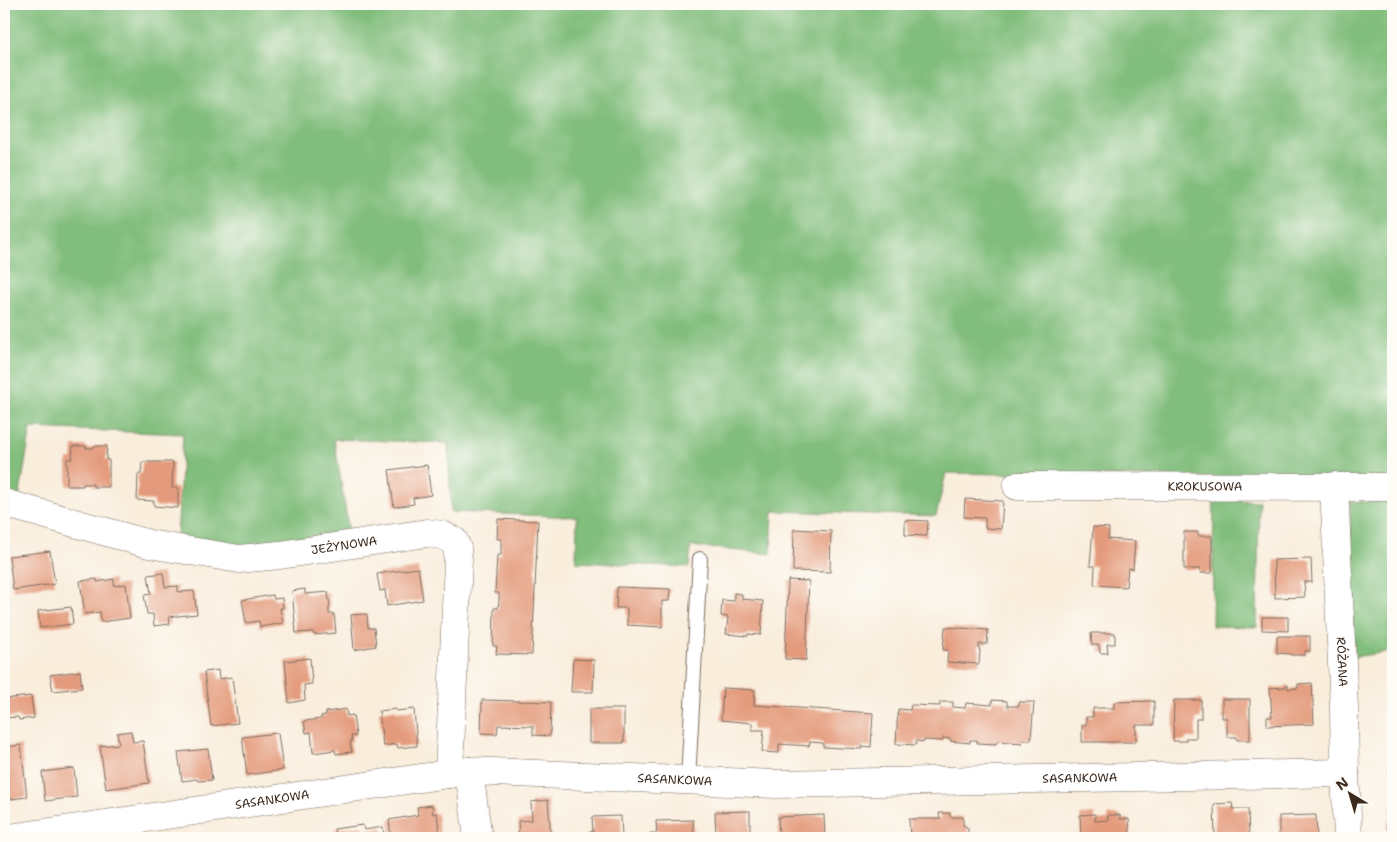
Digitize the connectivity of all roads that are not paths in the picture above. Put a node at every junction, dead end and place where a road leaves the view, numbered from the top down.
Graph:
1 (1017, 486) dead end
2 (1334, 486) junction
3 (1393, 487) edge
4 (4, 503) edge
5 (700, 559) dead end
6 (459, 773) junction
7 (1345, 773) junction
8 (688, 780) junction
9 (10, 838) edge
10 (478, 838) edge
11 (1348, 838) edge

1 - 2 street, KROKUSOWA
2 - 3 street, KROKUSOWA
2 - 7 street, RÓŻANA
4 - 6 street, JEŻYNOWA
5 - 8 lane
6 - 8 street, SASANKOWA
6 - 9 street, SASANKOWA
6 - 10 street
7 - 8 street, SASANKOWA
7 - 11 street, RÓŻANA

